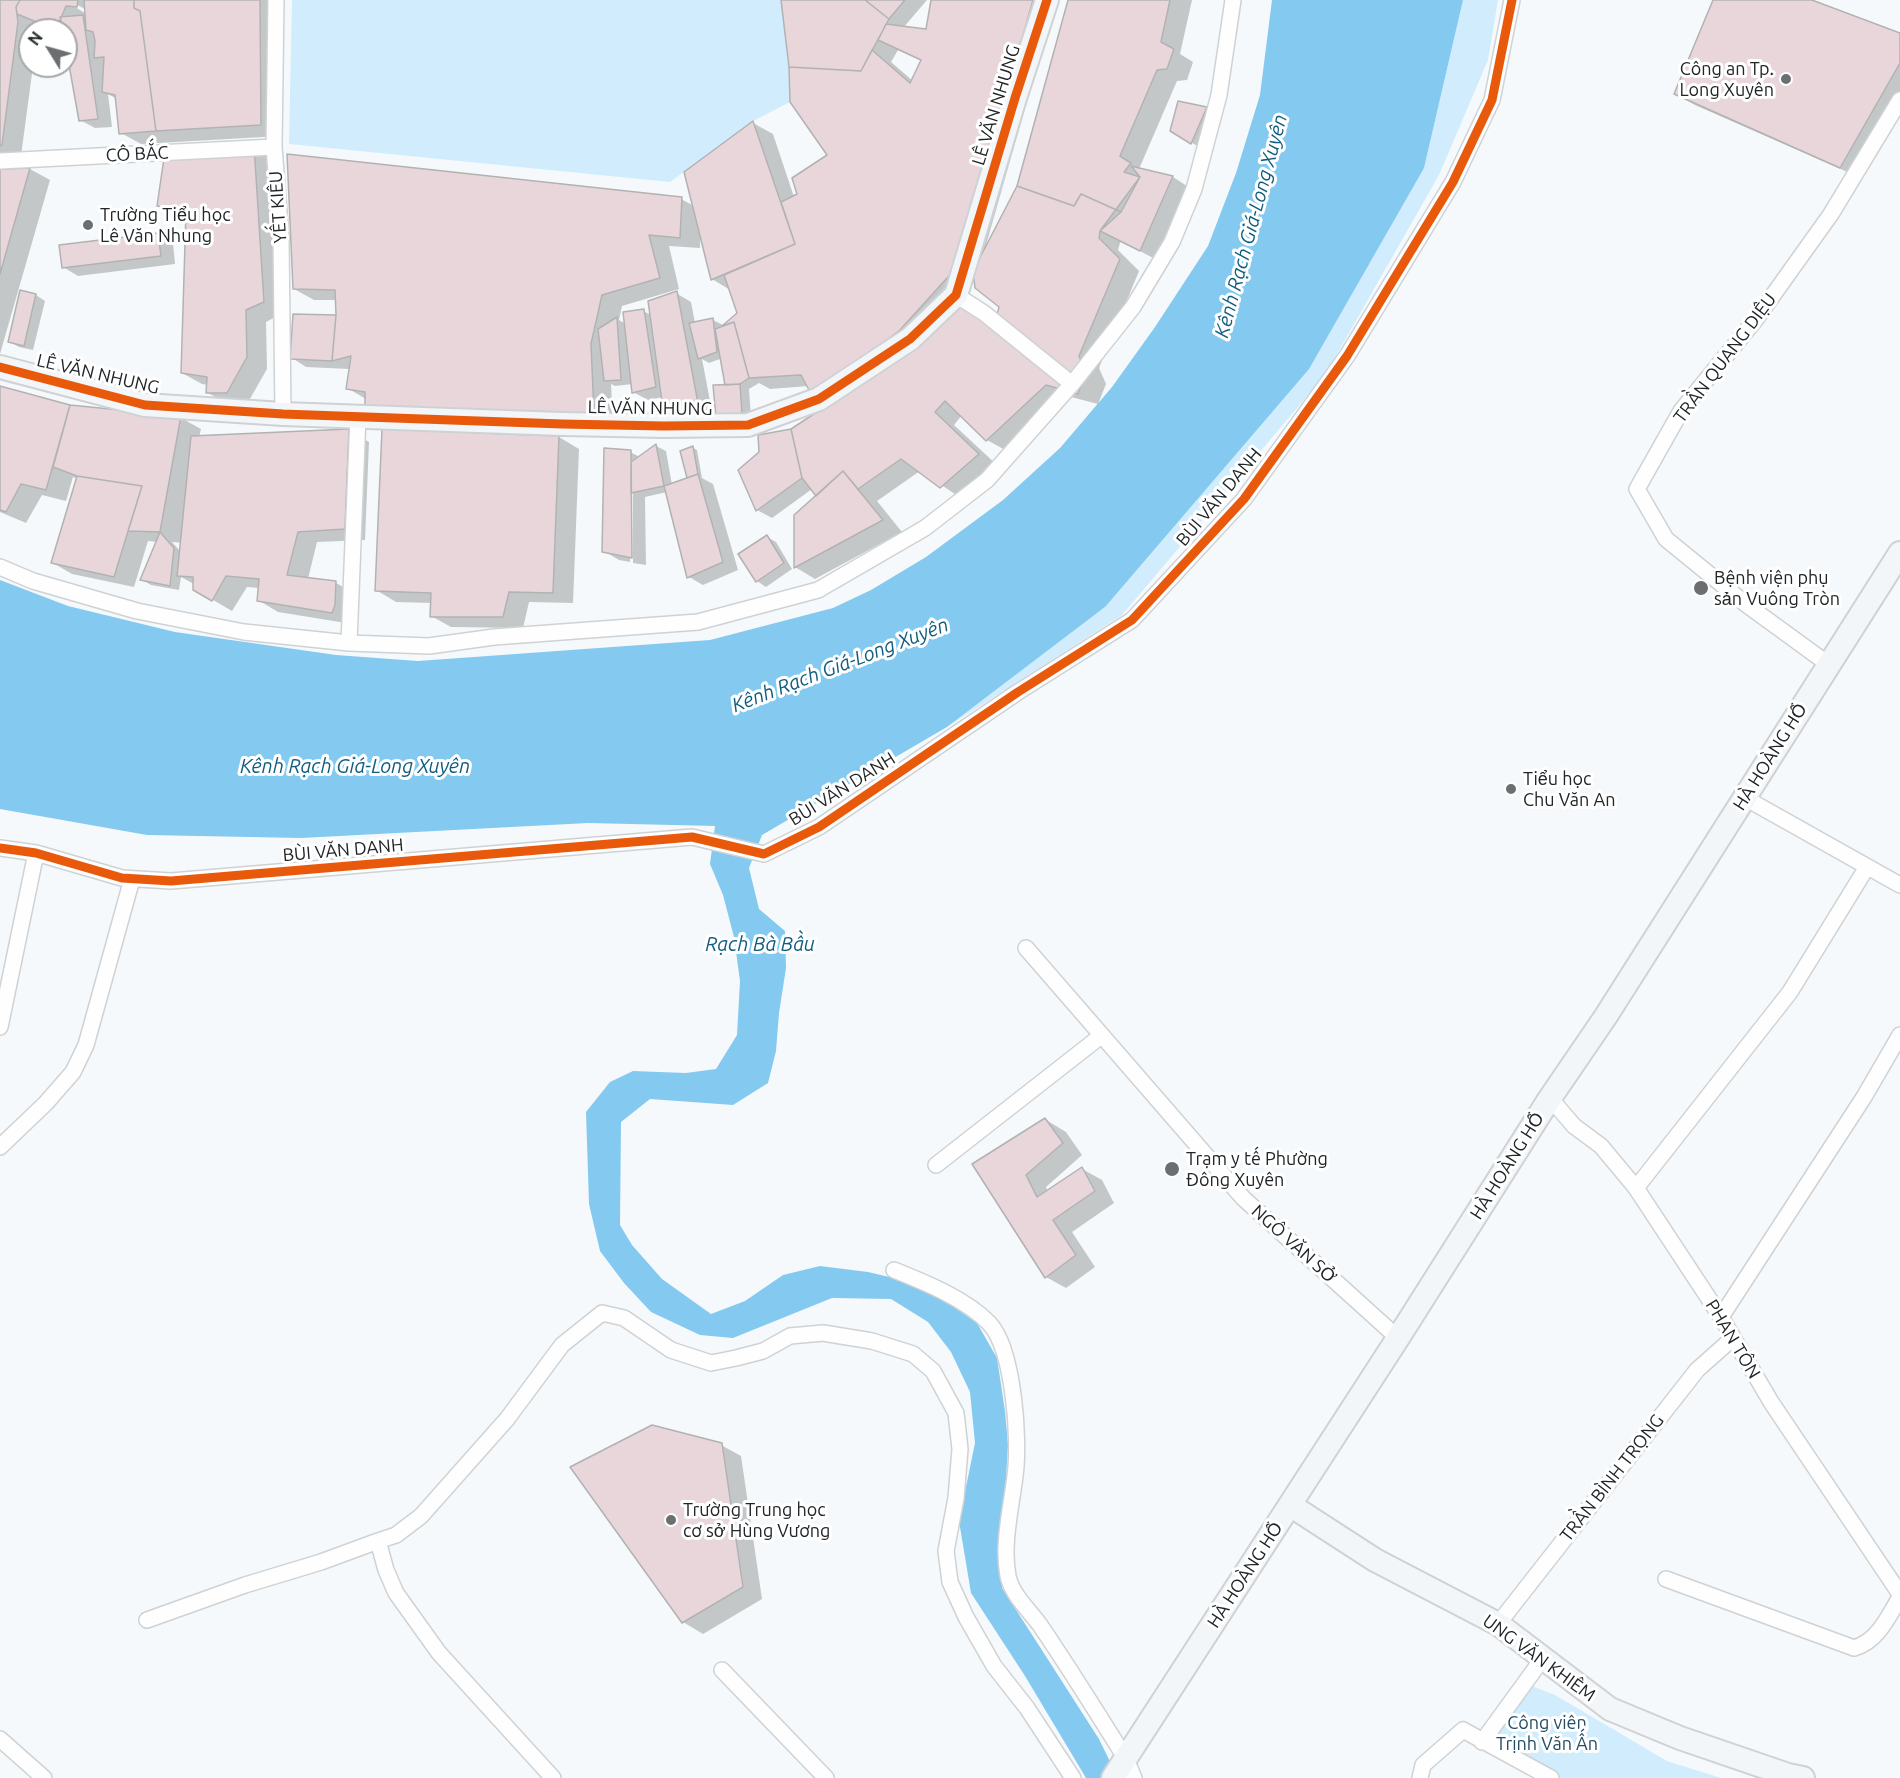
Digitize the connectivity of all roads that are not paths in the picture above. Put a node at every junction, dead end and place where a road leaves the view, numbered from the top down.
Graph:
1 (276, 0) edge
2 (1047, 0) edge
3 (1233, 0) edge
4 (1512, 0) edge
5 (1900, 100) edge
6 (274, 147) junction
7 (0, 161) edge
8 (956, 295) junction
9 (0, 367) edge
10 (1072, 384) junction
11 (283, 414) junction
12 (358, 416) junction
13 (1900, 553) edge
14 (0, 567) edge
15 (349, 642) junction
16 (1828, 664) junction
17 (1745, 798) junction
18 (0, 848) edge
19 (40, 854) junction
20 (1867, 867) junction
21 (127, 878) junction
22 (1900, 885) edge
23 (1026, 948) dead end
24 (0, 1027) edge
25 (1900, 1035) edge
26 (1101, 1036) junction
27 (1550, 1098) junction
28 (0, 1147) edge
29 (936, 1165) dead end
30 (1635, 1188) junction
31 (894, 1270) dead end
32 (1721, 1317) junction
33 (1398, 1338) junction
34 (1733, 1338) junction
35 (1290, 1505) junction
36 (378, 1541) junction
37 (1666, 1579) dead end
38 (1900, 1596) edge
39 (147, 1620) dead end
40 (1498, 1624) junction
41 (1543, 1658) junction
42 (722, 1670) dead end
43 (0, 1739) edge
44 (1482, 1742) junction
45 (1124, 1770) edge
46 (1549, 1777) edge
47 (44, 1778) edge
48 (553, 1778) edge
49 (826, 1778) edge
50 (1072, 1778) edge
51 (1420, 1778) edge
52 (1803, 1778) edge

1 - 6 street, YẾT KIÊU
2 - 8 street, LÊ VĂN NHUNG
3 - 10 street
4 - 21 street, BÙI VĂN DANH
5 - 16 street, TRẦN QUANG DIỆU
6 - 7 street, CÔ BẮC
6 - 11 street, YẾT KIÊU
8 - 10 street
8 - 12 street, LÊ VĂN NHUNG
9 - 11 street, LÊ VĂN NHUNG
10 - 15 street
11 - 12 street, LÊ VĂN NHUNG
12 - 15 street
13 - 16 street, HÀ HOÀNG HỔ
14 - 15 street
16 - 17 street, HÀ HOÀNG HỔ
17 - 20 street
17 - 27 street, HÀ HOÀNG HỔ
18 - 19 street, BÙI VĂN DANH
19 - 21 street, BÙI VĂN DANH
19 - 24 street
20 - 22 street
20 - 30 street
21 - 28 street
23 - 26 street, NGÔ VĂN SỞ
25 - 32 street
26 - 29 street
26 - 33 street, NGÔ VĂN SỞ
27 - 30 street, PHAN TÔN
27 - 33 street, HÀ HOÀNG HỔ
30 - 32 street, PHAN TÔN
31 - 45 street
32 - 34 street, PHAN TÔN
33 - 35 street, HÀ HOÀNG HỔ
34 - 38 street, PHAN TÔN
34 - 40 street, TRẦN BÌNH TRỌNG
35 - 40 street, UNG VĂN KHIÊM
35 - 45 street, HÀ HOÀNG HỔ
36 - 39 street
36 - 48 street
36 - 50 street
37 - 38 street
40 - 41 street, UNG VĂN KHIÊM
41 - 44 street
41 - 52 street, UNG VĂN KHIÊM
42 - 49 street
43 - 47 street
44 - 46 street
44 - 51 street

